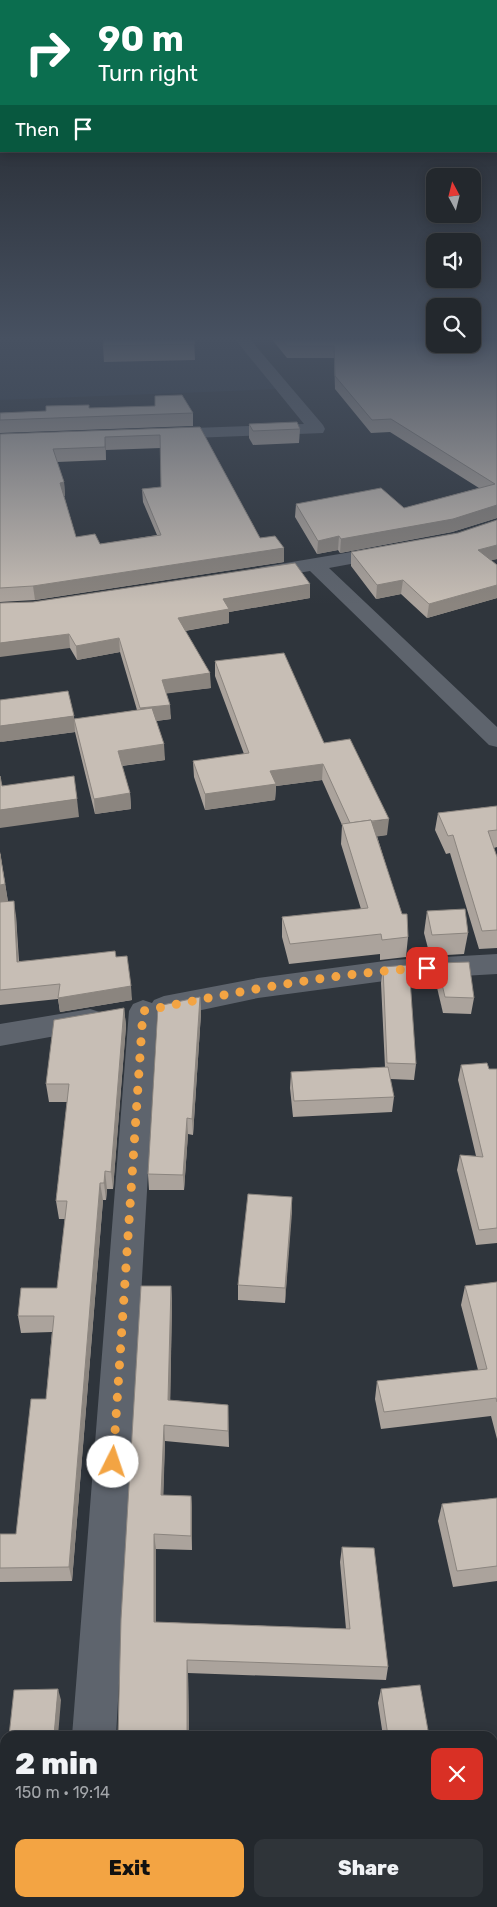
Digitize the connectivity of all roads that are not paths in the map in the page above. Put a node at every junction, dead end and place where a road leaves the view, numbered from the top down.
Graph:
1 (315, 427) edge
2 (149, 435) edge
3 (409, 548) edge
4 (315, 565) junction
5 (247, 576) edge
6 (497, 740) edge
7 (497, 964) edge
8 (143, 1011) junction
9 (0, 1035) edge
10 (94, 1731) edge

1 - 2 street
3 - 4 street
4 - 5 street
4 - 6 street
7 - 8 street
8 - 9 street
8 - 10 street

